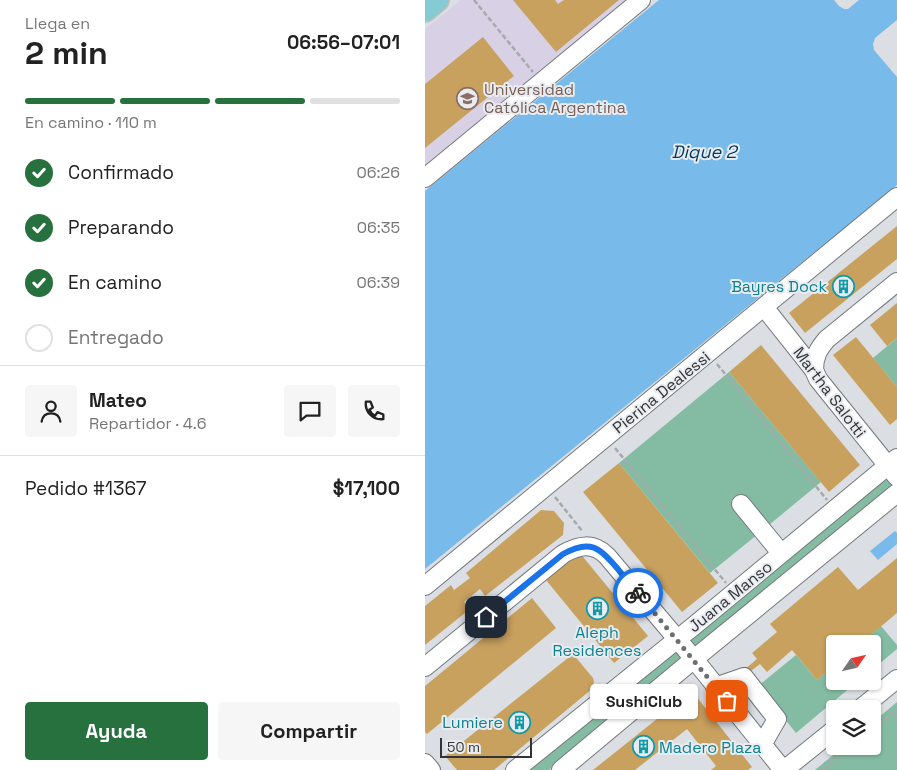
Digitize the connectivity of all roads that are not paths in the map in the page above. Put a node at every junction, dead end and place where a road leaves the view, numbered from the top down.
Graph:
1 (438, 0) edge
2 (641, 0) edge
3 (425, 11) edge
4 (425, 178) edge
5 (897, 198) edge
6 (897, 282) edge
7 (764, 307) junction
8 (814, 370) junction
9 (894, 467) edge
10 (897, 493) edge
11 (741, 504) dead end
12 (781, 554) junction
13 (425, 586) edge
14 (677, 639) junction
15 (693, 659) junction
16 (425, 667) edge
17 (897, 679) edge
18 (715, 686) junction
19 (744, 686) dead end
20 (871, 700) edge
21 (775, 724) junction
22 (826, 736) edge
23 (762, 745) junction
24 (425, 763) edge
25 (431, 770) edge
26 (515, 770) edge
27 (561, 770) edge
28 (783, 770) edge

1 - 3 main road
2 - 4 street
5 - 7 street, Pierina Dealessi
6 - 8 street
7 - 8 street, Martha Salotti
7 - 13 street, Pierina Dealessi
8 - 9 street, Martha Salotti
9 - 12 street, Juana Manso
10 - 15 street, Juana Manso
11 - 12 street
12 - 14 street, Juana Manso
14 - 15 street
14 - 16 street
14 - 26 street, Juana Manso
15 - 18 street
15 - 27 street, Juana Manso
17 - 20 street
18 - 21 street
18 - 23 street
19 - 21 street
21 - 23 street
22 - 28 street
23 - 28 street
24 - 25 street

